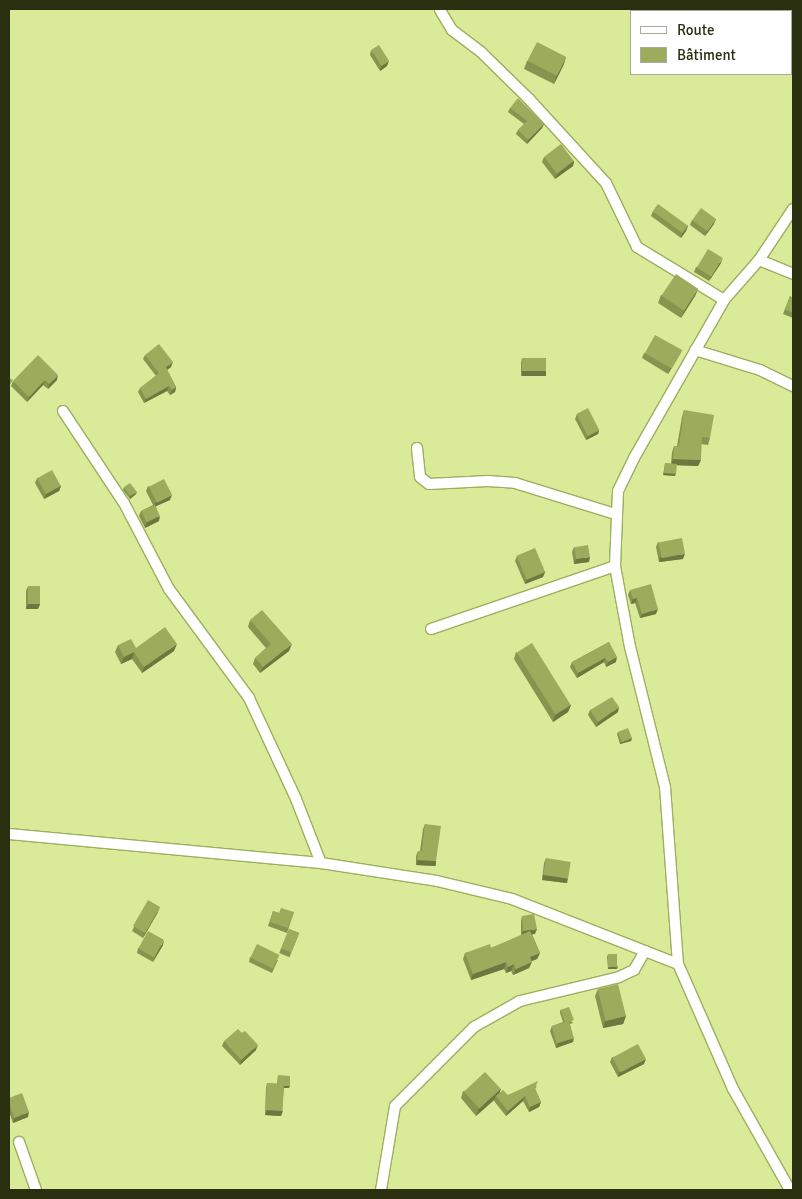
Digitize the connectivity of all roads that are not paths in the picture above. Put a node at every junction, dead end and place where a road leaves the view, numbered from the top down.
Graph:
1 (440, 10) dead end
2 (793, 210) edge
3 (759, 260) junction
4 (793, 274) edge
5 (724, 300) junction
6 (695, 350) junction
7 (793, 386) edge
8 (63, 411) dead end
9 (417, 448) dead end
10 (615, 514) junction
11 (615, 566) junction
12 (431, 629) dead end
13 (9, 834) edge
14 (321, 863) junction
15 (645, 952) junction
16 (678, 964) junction
17 (19, 1142) dead end
18 (36, 1190) edge
19 (380, 1190) edge
20 (790, 1190) edge

1 - 5 street
2 - 3 street
3 - 4 street
3 - 5 street
5 - 6 street
6 - 7 street
6 - 10 street
8 - 14 street
9 - 10 street
10 - 11 street
11 - 12 street
11 - 16 street
13 - 14 street
14 - 15 street
15 - 16 street
15 - 19 street
16 - 20 street
17 - 18 street

